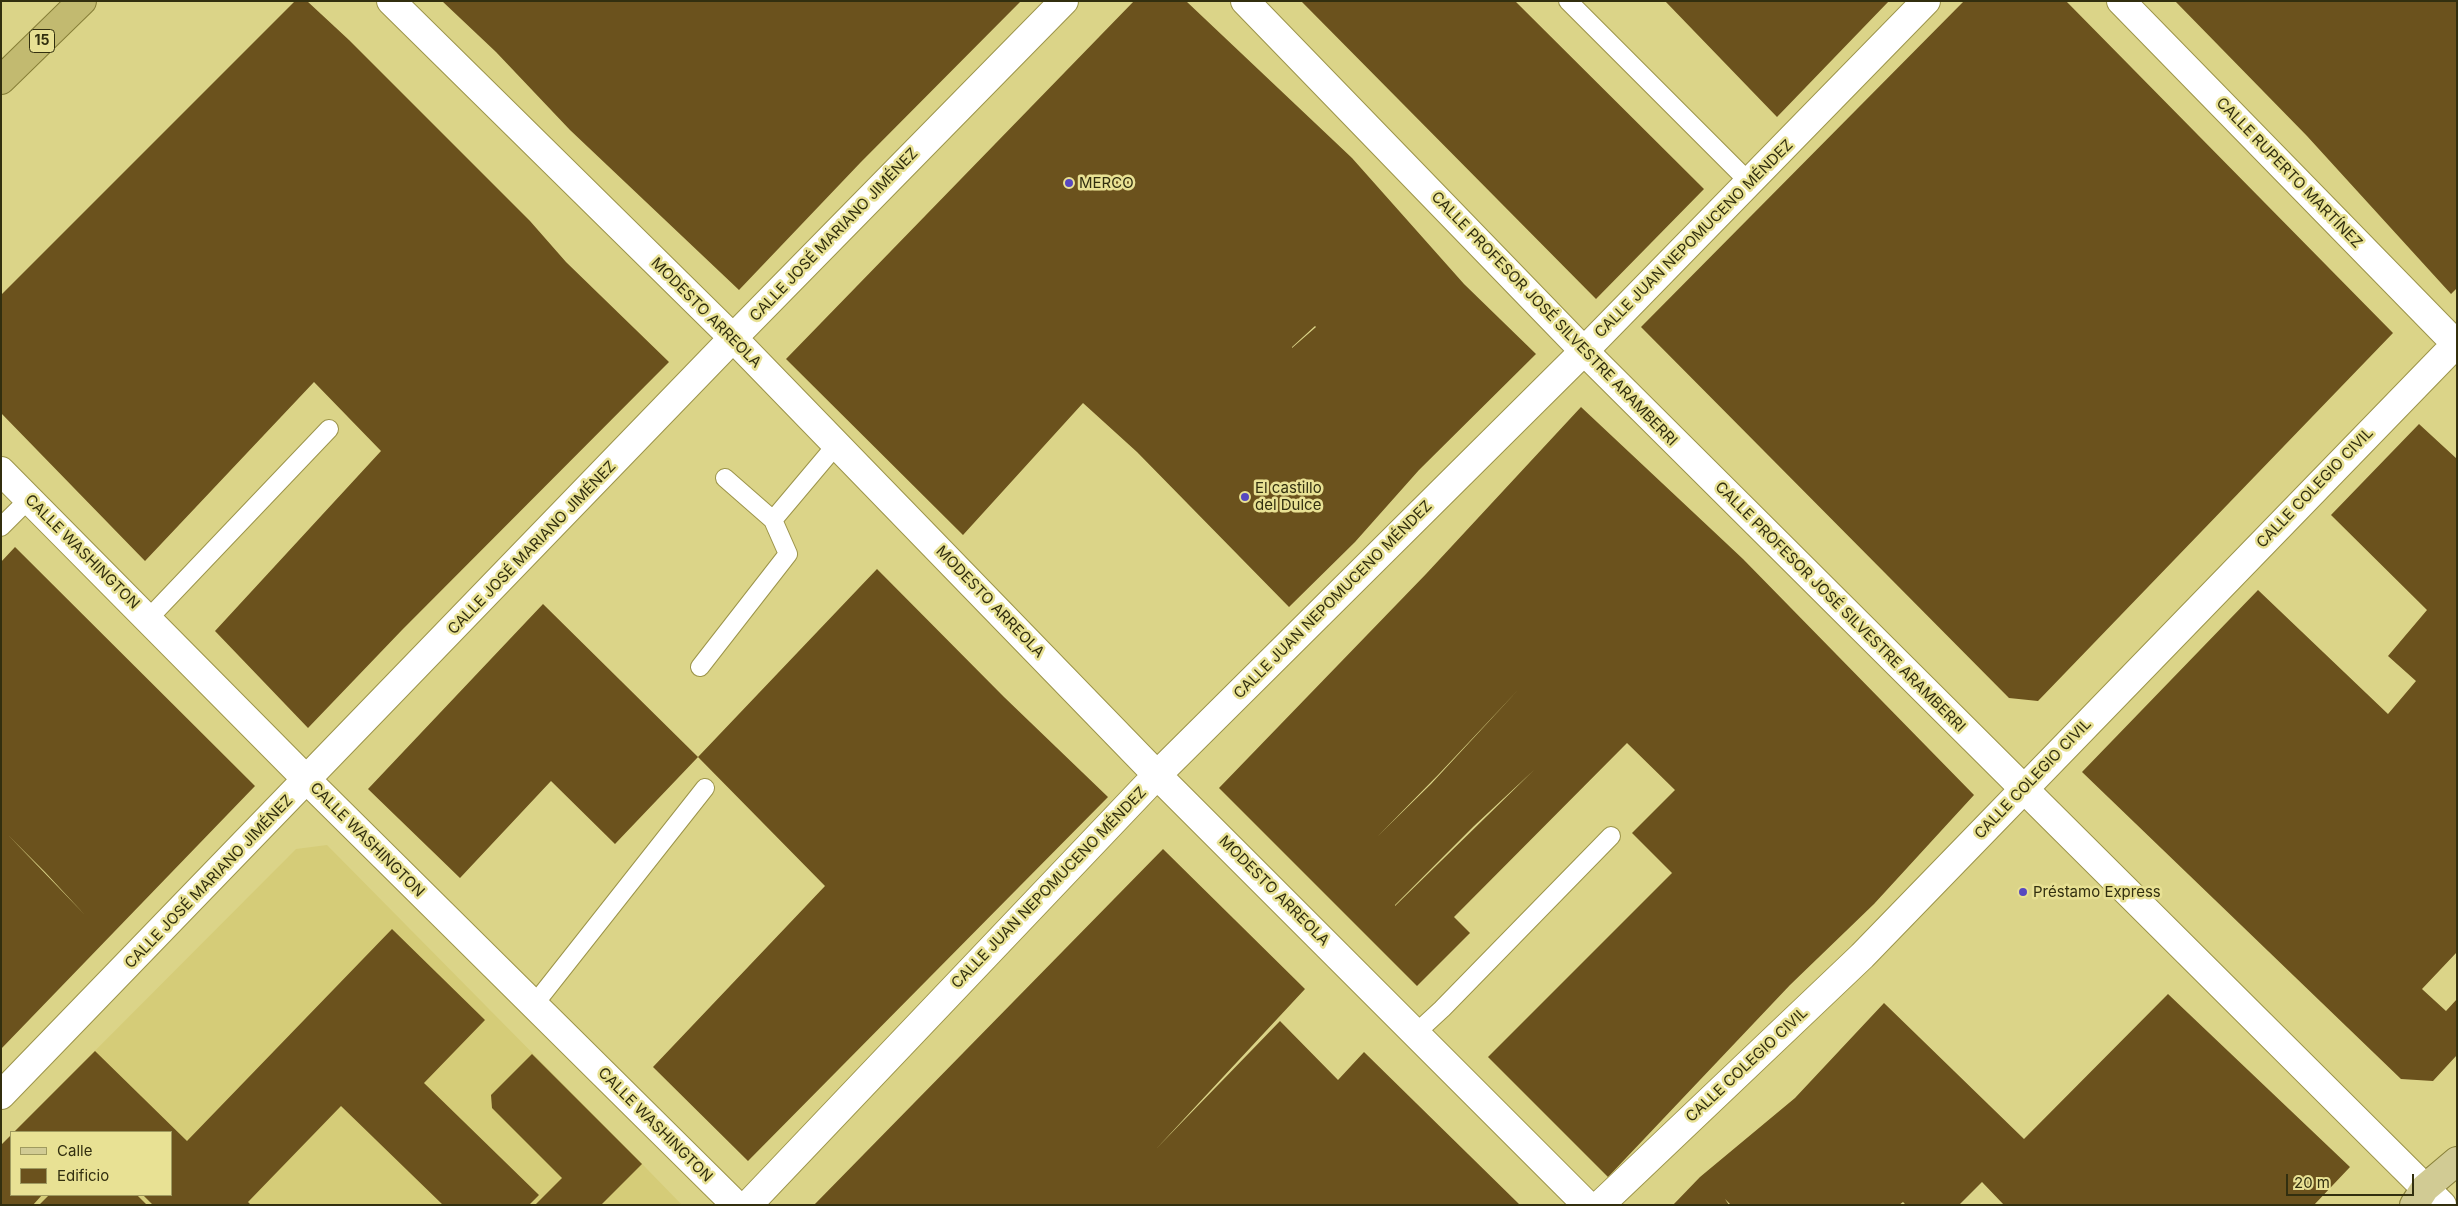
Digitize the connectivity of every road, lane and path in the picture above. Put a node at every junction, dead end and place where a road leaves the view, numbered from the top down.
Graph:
1 (82, 1) edge
2 (391, 1) edge
3 (1064, 1) edge
4 (1245, 1) edge
5 (1568, 1) edge
6 (1926, 1) edge
7 (2121, 1) edge
8 (1, 80) edge
9 (1750, 183) junction
10 (733, 338) junction
11 (2456, 344) edge
12 (1584, 351) junction
13 (329, 428) dead end
14 (837, 444) junction
15 (1, 472) edge
16 (725, 478) dead end
17 (28, 499) junction
18 (773, 520) junction
19 (1, 527) edge
20 (148, 619) junction
21 (700, 667) dead end
22 (1157, 775) junction
23 (307, 780) junction
24 (705, 788) dead end
25 (2022, 790) junction
26 (1612, 836) dead end
27 (533, 1006) junction
28 (1416, 1033) junction
29 (1, 1095) edge
30 (2457, 1161) edge
31 (2427, 1199) edge
32 (733, 1203) edge
33 (1587, 1205) edge
34 (1600, 1205) edge

1 - 8 highway, 15
2 - 10 street, MODESTO ARREOLA
3 - 10 street, CALLE JOSÉ MARIANO JIMÉNEZ
4 - 12 street, CALLE PROFESOR JOSÉ SILVESTRE ARAMBERRI
5 - 9 lane
6 - 9 street, CALLE JUAN NEPOMUCENO MÉNDEZ
7 - 11 street, CALLE RUPERTO MARTÍNEZ
9 - 12 street, CALLE JUAN NEPOMUCENO MÉNDEZ
10 - 14 street, MODESTO ARREOLA
10 - 23 street, CALLE JOSÉ MARIANO JIMÉNEZ
11 - 25 street, CALLE COLEGIO CIVIL
12 - 22 street, CALLE JUAN NEPOMUCENO MÉNDEZ
12 - 25 street, CALLE PROFESOR JOSÉ SILVESTRE ARAMBERRI
13 - 20 lane
14 - 18 lane
14 - 22 street, MODESTO ARREOLA
15 - 17 street, CALLE WASHINGTON
16 - 18 lane
17 - 19 lane
17 - 20 street, CALLE WASHINGTON
18 - 21 lane
20 - 23 street, CALLE WASHINGTON
22 - 28 street, MODESTO ARREOLA
22 - 32 street, CALLE JUAN NEPOMUCENO MÉNDEZ
23 - 27 street, CALLE WASHINGTON
23 - 29 street, CALLE JOSÉ MARIANO JIMÉNEZ
24 - 27 lane
25 - 31 street, CALLE PROFESOR JOSÉ SILVESTRE ARAMBERRI
25 - 34 street, CALLE COLEGIO CIVIL
26 - 28 lane
27 - 32 street, CALLE WASHINGTON
28 - 33 street, MODESTO ARREOLA
30 - 31 main road

